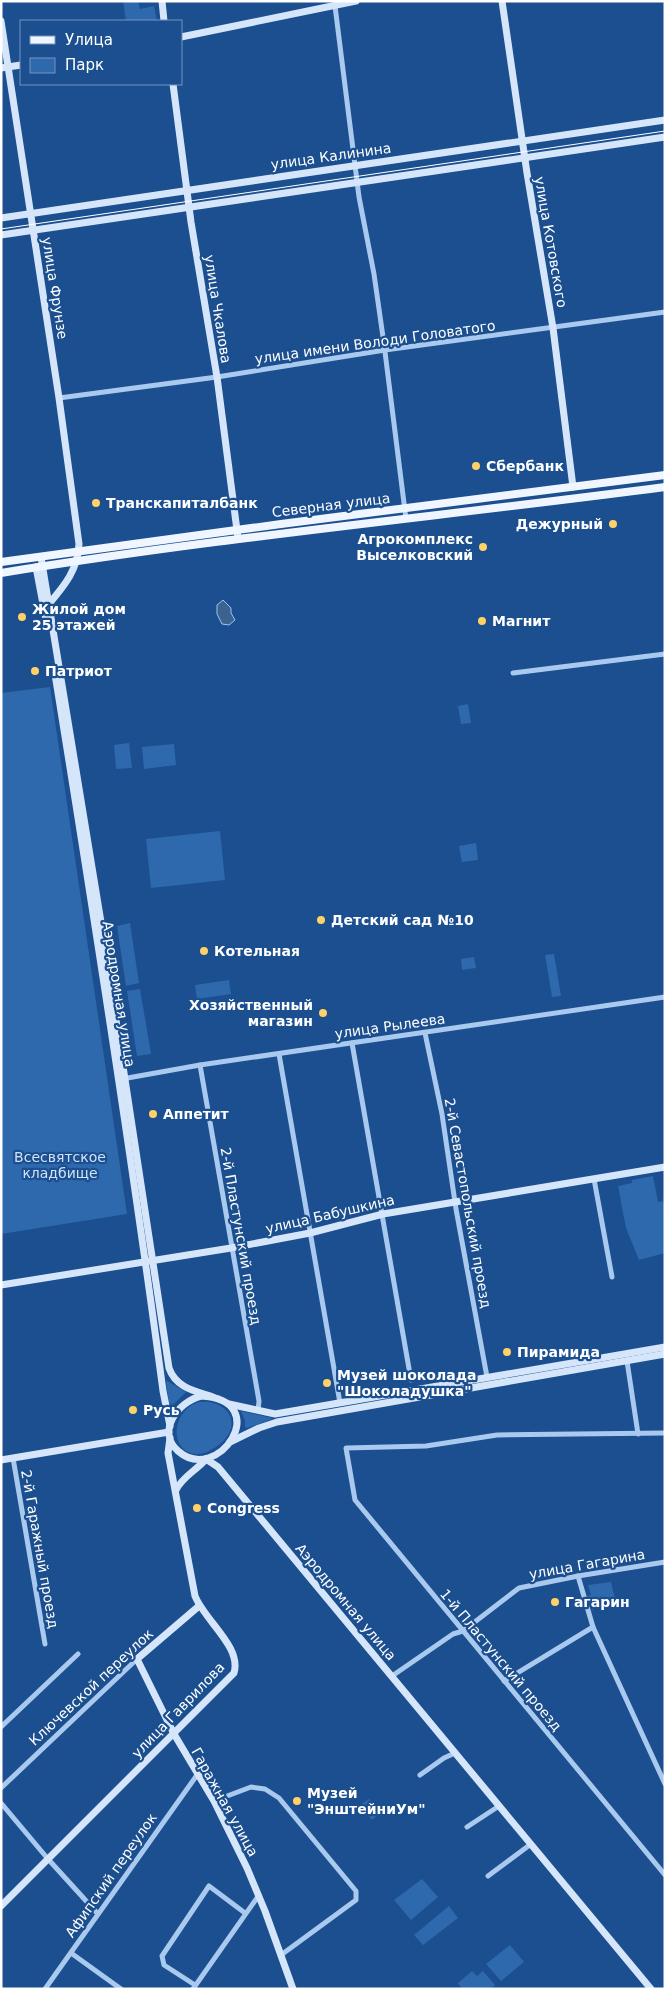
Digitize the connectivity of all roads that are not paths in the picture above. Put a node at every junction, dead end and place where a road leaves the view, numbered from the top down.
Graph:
1 (162, 1) edge
2 (356, 1) edge
3 (502, 1) edge
4 (335, 6) junction
5 (164, 20) edge
6 (1, 21) edge
7 (182, 37) edge
8 (20, 65) edge
9 (5, 68) edge
10 (173, 85) edge
11 (665, 120) edge
12 (665, 137) edge
13 (522, 140) junction
14 (525, 158) junction
15 (355, 165) junction
16 (357, 182) junction
17 (188, 189) junction
18 (190, 207) junction
19 (30, 213) junction
20 (1, 218) edge
21 (33, 230) junction
22 (1, 235) edge
23 (665, 312) edge
24 (554, 328) junction
25 (385, 350) junction
26 (217, 377) junction
27 (59, 398) junction
28 (665, 475) edge
29 (572, 487) junction
30 (665, 487) edge
31 (485, 498) junction
32 (404, 508) junction
33 (487, 510) junction
34 (406, 519) junction
35 (237, 530) junction
36 (238, 538) junction
37 (79, 551) junction
38 (41, 557) junction
39 (78, 560) junction
40 (1, 562) edge
41 (40, 567) junction
42 (1, 573) edge
43 (48, 605) junction
44 (665, 654) edge
45 (513, 673) dead end
46 (665, 997) edge
47 (425, 1033) junction
48 (352, 1043) junction
49 (279, 1054) junction
50 (200, 1065) junction
51 (122, 1079) junction
52 (665, 1167) edge
53 (594, 1179) junction
54 (455, 1202) junction
55 (383, 1214) junction
56 (310, 1234) junction
57 (231, 1248) junction
58 (153, 1259) junction
59 (145, 1261) junction
60 (612, 1277) dead end
61 (1, 1285) edge
62 (665, 1347) edge
63 (665, 1354) edge
64 (627, 1361) junction
65 (487, 1378) junction
66 (411, 1380) dead end
67 (213, 1397) junction
68 (340, 1403) junction
69 (229, 1404) junction
70 (258, 1411) junction
71 (170, 1432) junction
72 (665, 1433) edge
73 (638, 1434) junction
74 (230, 1442) junction
75 (220, 1452) junction
76 (13, 1458) junction
77 (206, 1459) junction
78 (1, 1460) edge
79 (218, 1467) junction
80 (176, 1490) junction
81 (665, 1562) edge
82 (578, 1576) junction
83 (199, 1606) junction
84 (593, 1627) junction
85 (463, 1631) junction
86 (45, 1644) dead end
87 (78, 1654) dead end
88 (137, 1659) junction
89 (392, 1676) junction
90 (504, 1681) junction
91 (1, 1727) edge
92 (174, 1734) junction
93 (455, 1753) junction
94 (197, 1775) junction
95 (420, 1775) dead end
96 (665, 1784) edge
97 (1, 1788) edge
98 (214, 1802) junction
99 (1, 1803) edge
100 (499, 1806) junction
101 (467, 1827) dead end
102 (531, 1844) junction
103 (48, 1859) junction
104 (665, 1875) edge
105 (488, 1876) dead end
106 (259, 1894) junction
107 (1, 1906) edge
108 (245, 1913) junction
109 (98, 1914) junction
110 (70, 1953) junction
111 (282, 1955) junction
112 (194, 1987) edge
113 (646, 1987) edge
114 (46, 1989) edge
115 (121, 1989) edge
116 (293, 1989) edge

1 - 5 street
2 - 4 street
3 - 13 street, улица Котовского
4 - 7 street
4 - 15 street
6 - 9 street, улица Фрунзе
8 - 9 street
9 - 19 street, улица Фрунзе
10 - 17 street, улица Чкалова
11 - 13 street, улица Калинина
12 - 14 street
13 - 14 street, улица Котовского
13 - 15 street, улица Калинина
14 - 16 street
14 - 24 street, улица Котовского
15 - 16 street
15 - 17 street, улица Калинина
16 - 18 street
16 - 25 street
17 - 18 street, улица Чкалова
17 - 19 street, улица Калинина
18 - 21 street
18 - 26 street, улица Чкалова
19 - 20 street, улица Калинина
19 - 21 street, улица Фрунзе
21 - 22 street
21 - 27 street, улица Фрунзе
23 - 24 street, улица имени Володи Головатого
24 - 25 street, улица имени Володи Головатого
24 - 29 street, улица Котовского
25 - 26 street, улица имени Володи Головатого
25 - 32 street
26 - 27 street, улица имени Володи Головатого
26 - 35 street, улица Чкалова
27 - 37 street, улица Фрунзе
28 - 29 main road, Северная улица
29 - 31 main road, Северная улица
30 - 33 main road, Северная улица
31 - 32 main road, Северная улица
31 - 33 main road
32 - 34 street
32 - 35 main road, Северная улица
33 - 34 main road, Северная улица
34 - 36 main road, Северная улица
35 - 36 street, улица Чкалова
35 - 37 main road, Северная улица
36 - 39 main road, Северная улица
37 - 38 main road, Северная улица
37 - 39 street, улица Фрунзе
38 - 40 main road, Северная улица
38 - 41 street, Аэродромная улица
39 - 41 main road, Северная улица
39 - 43 street
41 - 42 main road, Северная улица
41 - 43 street, Аэродромная улица
41 - 51 street, Аэродромная улица
43 - 51 street, Аэродромная улица
44 - 45 street
46 - 47 street, улица Рылеева
47 - 48 street, улица Рылеева
47 - 54 street, 2-й Севастопольский проезд
48 - 49 street, улица Рылеева
48 - 55 street
49 - 50 street, улица Рылеева
49 - 56 street
50 - 51 street, улица Рылеева
50 - 57 street, 2-й Пластунский проезд
51 - 58 street, Аэродромная улица
51 - 59 street, Аэродромная улица
52 - 53 street, улица Бабушкина
53 - 54 street, улица Бабушкина
53 - 60 street
54 - 55 street, улица Бабушкина
54 - 65 street, 2-й Севастопольский проезд
55 - 56 street, улица Бабушкина
55 - 66 street
56 - 57 street, улица Бабушкина
56 - 68 street
57 - 58 street, улица Бабушкина
57 - 70 street, 2-й Пластунский проезд
58 - 59 street, улица Бабушкина
58 - 67 street, Аэродромная улица
59 - 61 street, улица Бабушкина
59 - 71 street, Аэродромная улица
62 - 65 street
63 - 64 street
64 - 73 street
64 - 74 street
65 - 68 street
67 - 69 street
67 - 71 street
68 - 70 street
69 - 70 street
69 - 74 street
71 - 76 street
71 - 77 street
71 - 80 street, улица Гаврилова
72 - 73 street
73 - 85 street, 1-й Пластунский проезд
74 - 75 street
75 - 77 street
75 - 79 street
76 - 78 street
76 - 86 street, 2-й Гаражный проезд
77 - 79 street, Аэродромная улица
77 - 80 street
79 - 89 street, Аэродромная улица
80 - 83 street, улица Гаврилова
81 - 82 street, улица Гагарина
82 - 84 street
82 - 85 street, улица Гагарина
83 - 88 street, Ключевской переулок
83 - 92 street, улица Гаврилова
84 - 90 street
84 - 96 street
85 - 89 street, улица Гагарина
85 - 90 street, 1-й Пластунский проезд
87 - 91 street
88 - 92 street, Гаражная улица
88 - 97 street, Ключевской переулок
89 - 93 street, Аэродромная улица
90 - 104 street, 1-й Пластунский проезд
92 - 94 street, Гаражная улица
92 - 103 street, улица Гаврилова
93 - 95 street
93 - 100 street, Аэродромная улица
94 - 98 street, Гаражная улица
94 - 109 street, Афипский переулок
98 - 106 street, Гаражная улица
98 - 111 street
99 - 103 street
100 - 101 street
100 - 102 street, Аэродромная улица
102 - 105 street
102 - 113 street, Аэродромная улица
103 - 107 street, улица Гаврилова
103 - 109 street
106 - 108 street
106 - 111 street, Гаражная улица
108 - 112 street
108 - 112 street
109 - 110 street, Афипский переулок
110 - 114 street, Афипский переулок
110 - 115 street
111 - 116 street, Гаражная улица

